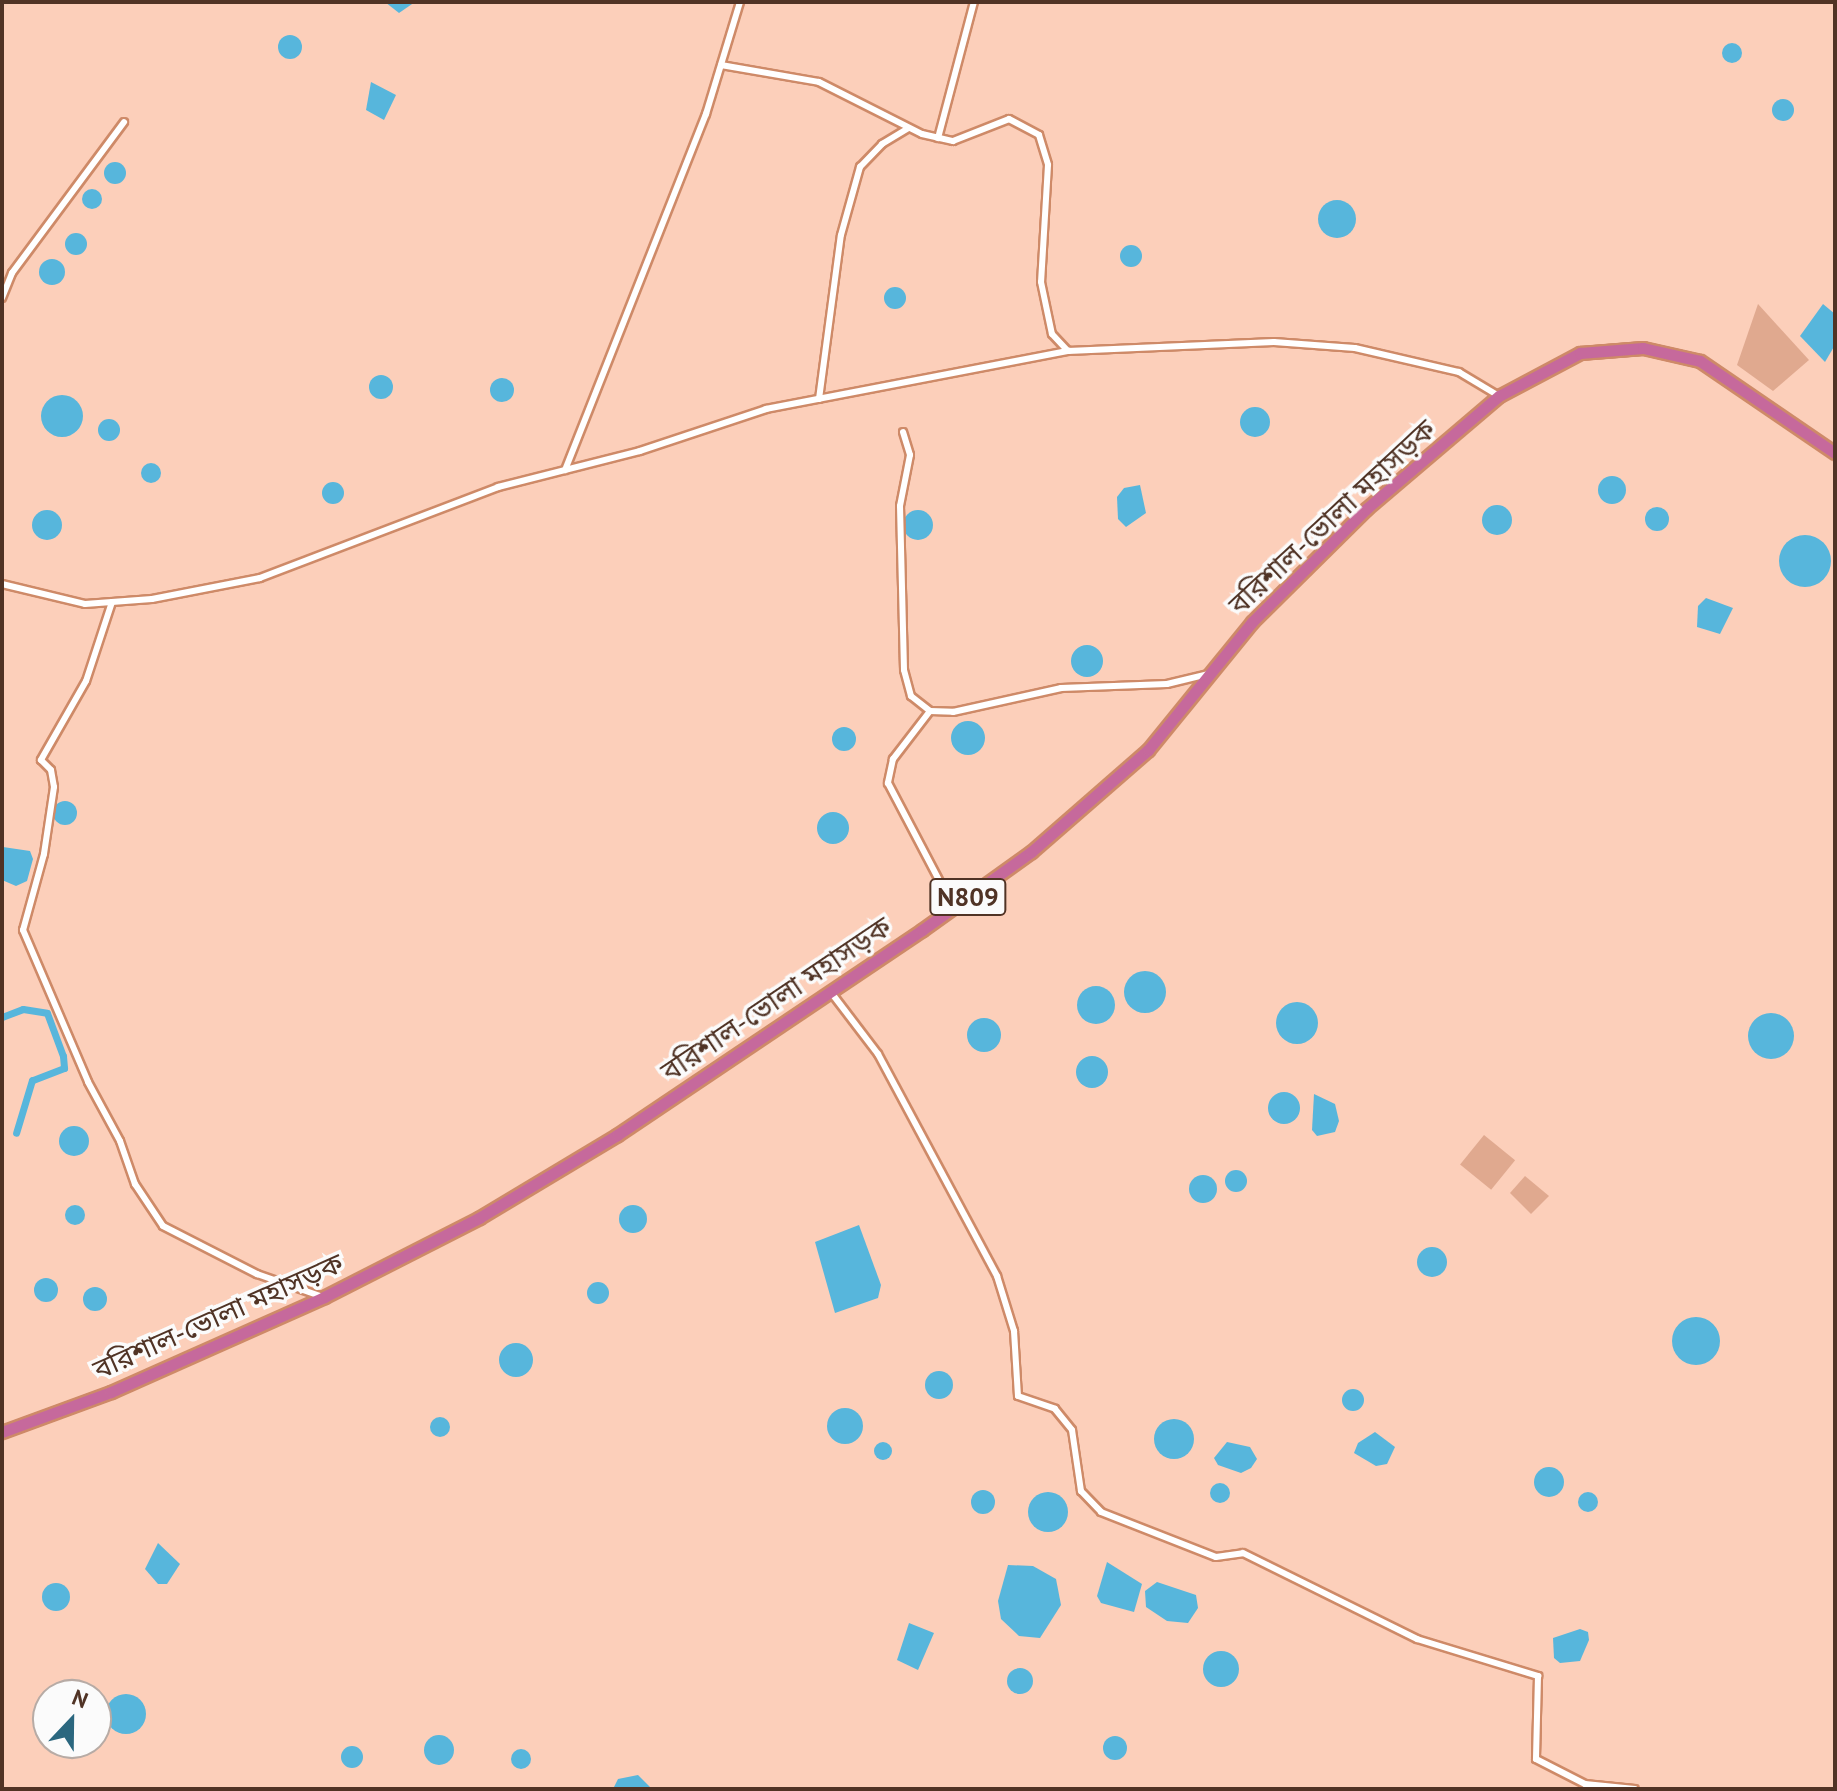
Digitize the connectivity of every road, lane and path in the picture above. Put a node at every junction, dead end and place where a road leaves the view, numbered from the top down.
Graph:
1 (740, 2) edge
2 (974, 2) edge
3 (721, 65) junction
4 (124, 122) dead end
5 (909, 128) junction
6 (938, 138) junction
7 (2, 298) edge
8 (1068, 351) junction
9 (1499, 396) junction
10 (819, 399) junction
11 (903, 432) dead end
12 (1835, 453) edge
13 (565, 470) junction
14 (2, 584) edge
15 (112, 602) junction
16 (1210, 673) junction
17 (930, 711) junction
18 (953, 907) junction
19 (830, 991) junction
20 (324, 1297) junction
21 (2, 1432) edge
22 (1635, 1789) edge

1 - 3 street
2 - 6 street
3 - 5 street
3 - 13 street
4 - 7 street
5 - 6 street
5 - 10 street
6 - 8 street
8 - 9 street
8 - 10 street
9 - 12 highway, বরিশাল-ভোলা মহাসড়ক / N809
9 - 16 highway, বরিশাল-ভোলা মহাসড়ক / N809
10 - 13 street
11 - 17 street
13 - 15 street
14 - 15 street
15 - 20 street
16 - 17 street
16 - 18 highway, বরিশাল-ভোলা মহাসড়ক / N809
17 - 18 street
18 - 19 highway, বরিশাল-ভোলা মহাসড়ক / N809
19 - 20 highway, বরিশাল-ভোলা মহাসড়ক / N809
19 - 22 street
20 - 21 highway, বরিশাল-ভোলা মহাসড়ক / N809

